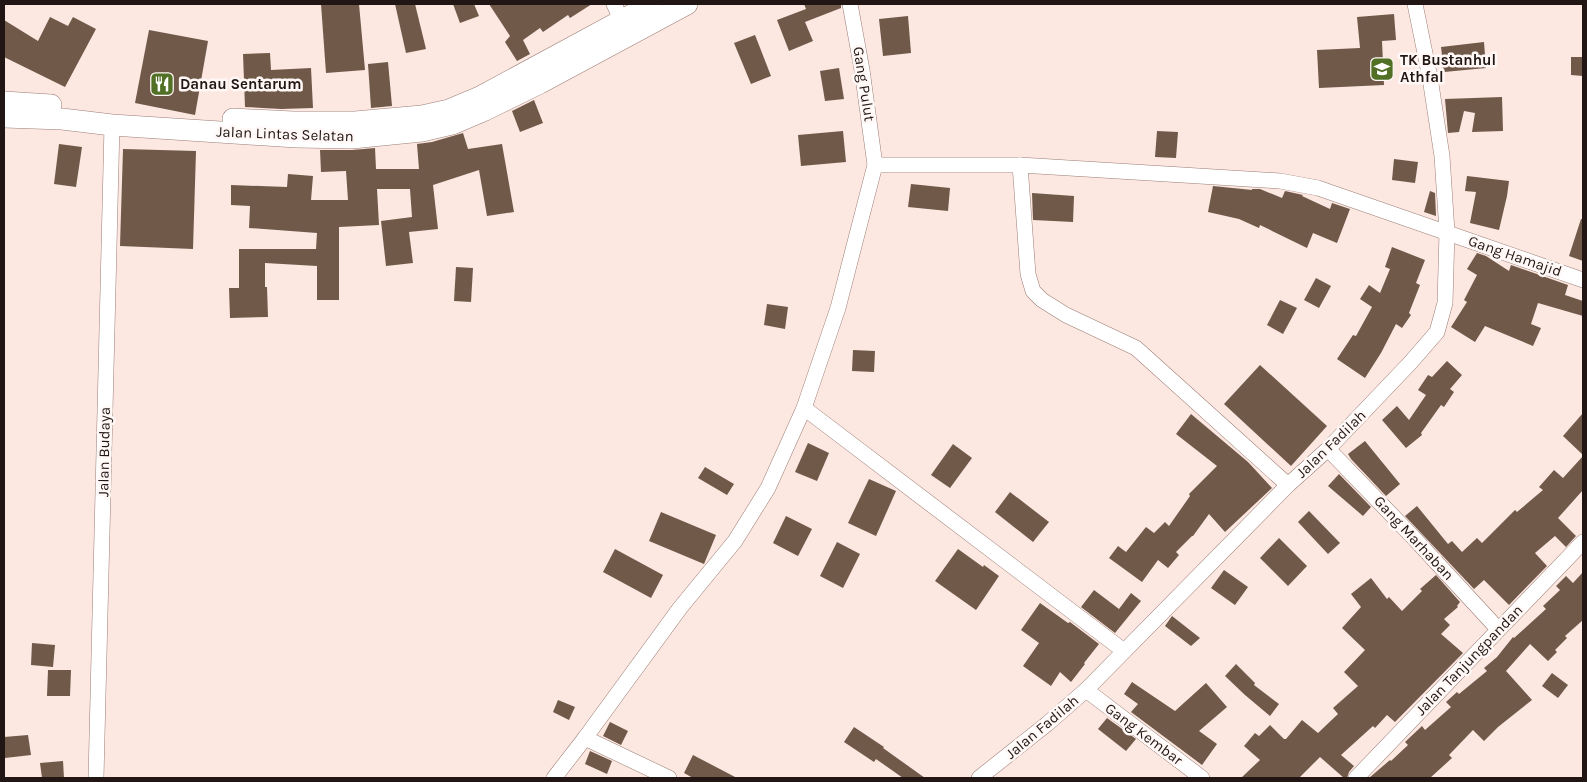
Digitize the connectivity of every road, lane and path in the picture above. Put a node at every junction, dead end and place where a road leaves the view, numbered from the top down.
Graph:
1 (652, 4) edge
2 (687, 4) edge
3 (850, 4) edge
4 (1415, 4) edge
5 (618, 12) edge
6 (4, 102) edge
7 (4, 117) edge
8 (112, 125) junction
9 (875, 165) junction
10 (1020, 165) junction
11 (1448, 232) junction
12 (1583, 280) edge
13 (804, 408) junction
14 (1328, 448) junction
15 (1288, 485) junction
16 (1583, 542) edge
17 (1498, 629) junction
18 (1124, 651) junction
19 (1086, 690) junction
20 (586, 738) junction
21 (96, 778) edge
22 (554, 778) edge
23 (669, 778) edge
24 (979, 778) edge
25 (1202, 778) edge
26 (1356, 778) edge

1 - 5 highway, Jalan Lintas Selatan
2 - 8 highway, Jalan Lintas Selatan
3 - 9 street, Gang Pulut
4 - 11 street, Jalan Fadilah
5 - 6 highway, Jalan Lintas Selatan
7 - 8 highway, Jalan Lintas Selatan
8 - 21 street, Jalan Budaya
9 - 10 street, Gang Hamajid
9 - 13 street
10 - 11 street, Gang Hamajid
10 - 15 street
11 - 12 street, Gang Hamajid
11 - 14 street, Jalan Fadilah
13 - 18 street
13 - 20 street
14 - 15 street, Jalan Fadilah
14 - 17 street, Gang Marhaban
15 - 18 street, Jalan Fadilah
16 - 17 street, Jalan Tanjungpandan
17 - 26 street, Jalan Tanjungpandan
18 - 19 street, Jalan Fadilah
19 - 24 street, Jalan Fadilah
19 - 25 street, Gang Kembar
20 - 22 street
20 - 23 street

